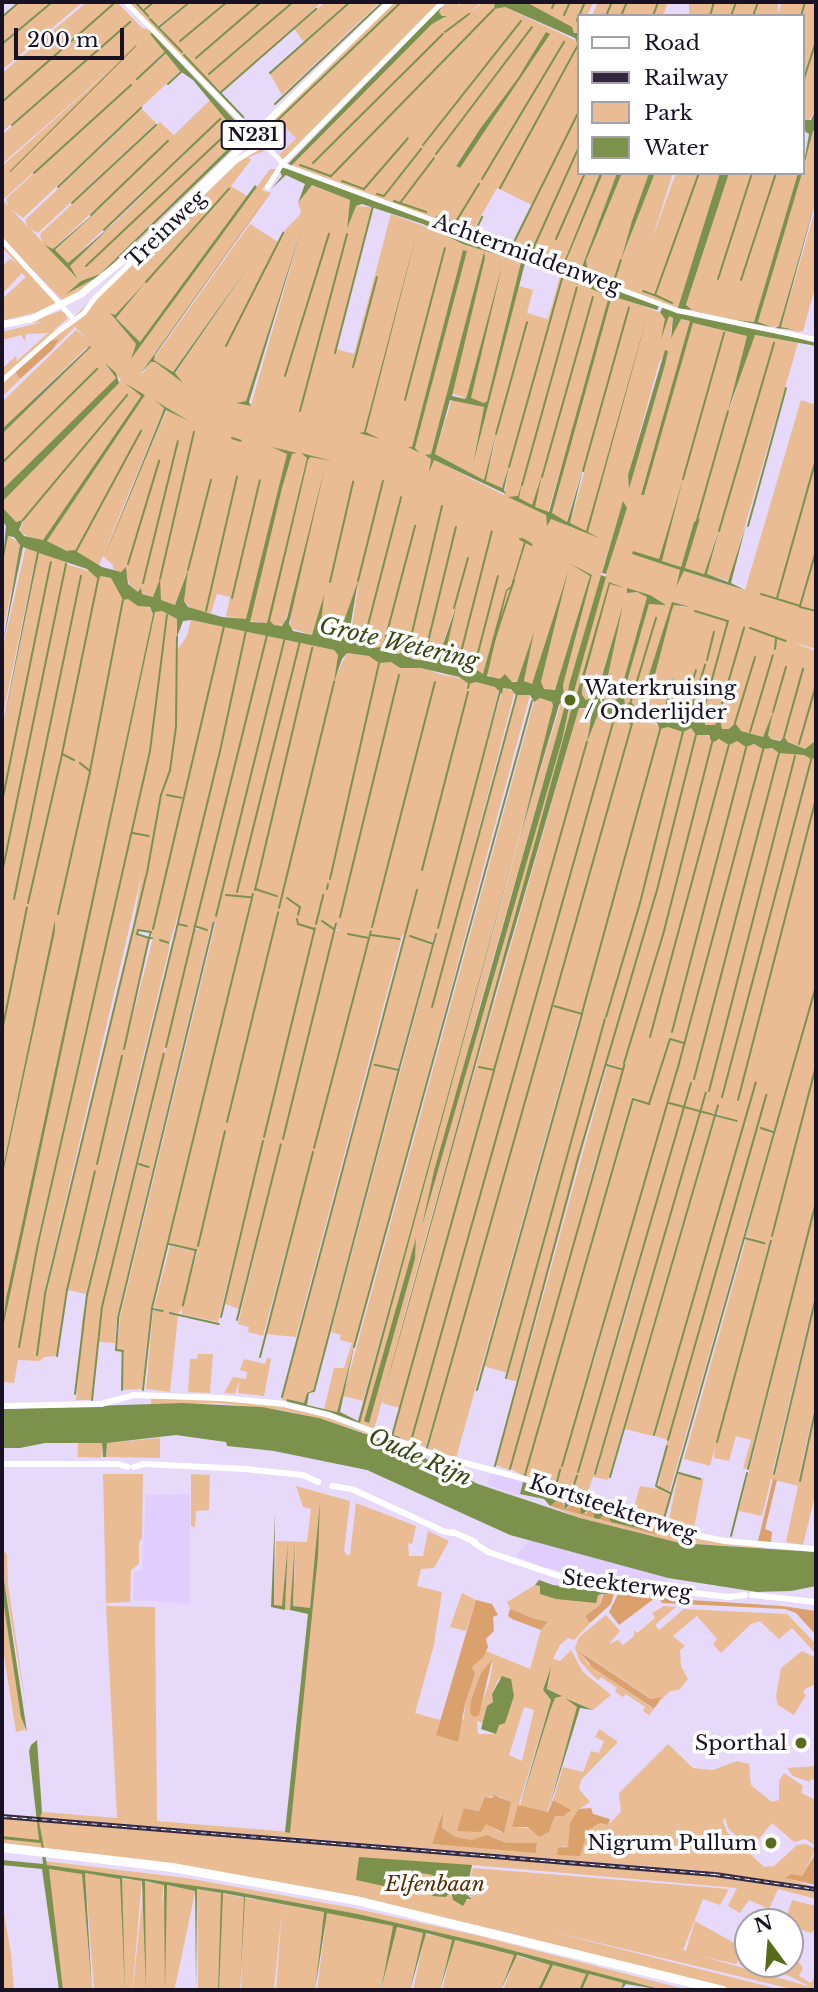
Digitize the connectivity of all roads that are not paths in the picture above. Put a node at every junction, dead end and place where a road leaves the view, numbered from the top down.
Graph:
1 (126, 2) edge
2 (389, 2) edge
3 (442, 2) edge
4 (253, 135) junction
5 (262, 144) junction
6 (286, 165) junction
7 (267, 187) dead end
8 (2, 240) edge
9 (63, 306) junction
10 (74, 319) junction
11 (2, 324) edge
12 (816, 338) edge
13 (2, 380) edge
14 (2, 1406) edge
15 (2, 1464) edge
16 (816, 1549) edge
17 (816, 1602) edge
18 (2, 1847) edge
19 (2, 1853) edge
20 (43, 1854) junction
21 (699, 1990) edge
22 (722, 1990) edge

1 - 4 street, Achtermiddenweg
2 - 4 main road, N231
3 - 6 street
4 - 5 street, Achtermiddenweg
4 - 9 main road, N231
5 - 6 street, Achtermiddenweg
5 - 10 street, Treinweg
6 - 7 street
6 - 12 street, Achtermiddenweg
8 - 9 street
9 - 10 street
9 - 11 main road, N231
10 - 13 street, Treinweg
14 - 16 street, Kortsteekterweg
15 - 17 street, Steekterweg
18 - 20 highway
19 - 20 highway
20 - 21 highway
20 - 22 highway

